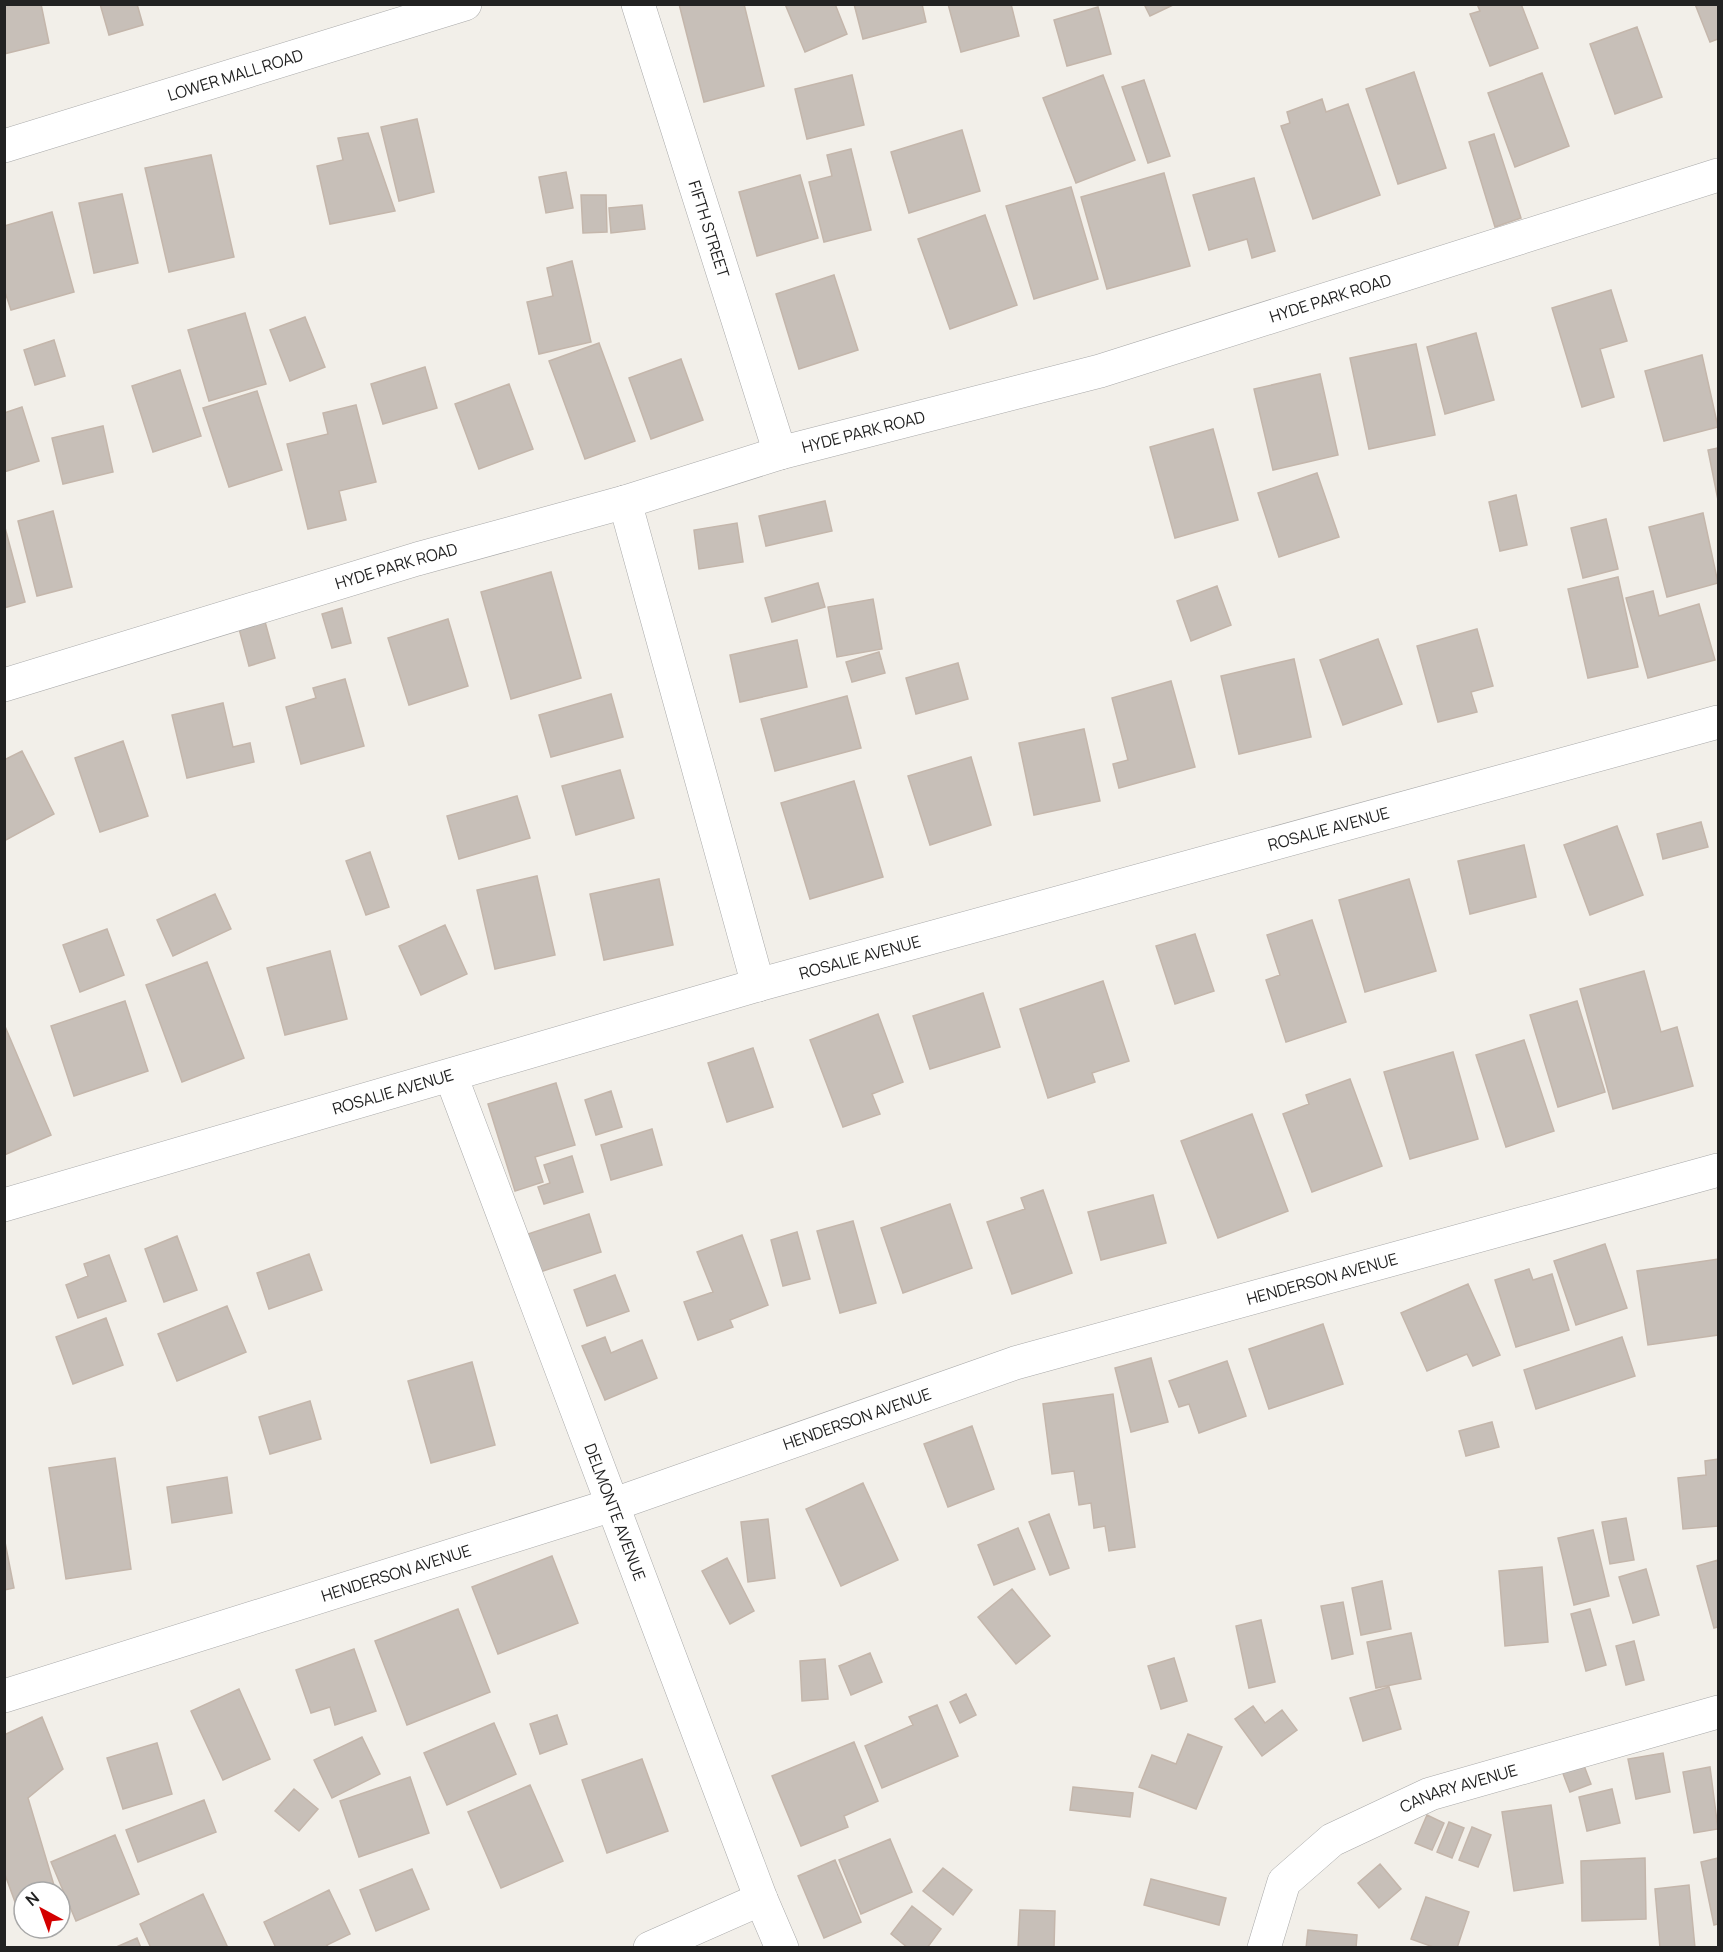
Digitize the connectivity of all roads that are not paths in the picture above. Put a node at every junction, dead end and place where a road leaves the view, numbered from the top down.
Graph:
1 (465, 4) edge
2 (638, 4) edge
3 (4, 146) edge
4 (1719, 175) edge
5 (780, 453) junction
6 (625, 502) junction
7 (4, 685) edge
8 (1719, 722) edge
9 (758, 985) junction
10 (451, 1076) junction
11 (1719, 1170) edge
12 (4, 1204) edge
13 (612, 1505) junction
14 (4, 1696) edge
15 (1719, 1712) edge
16 (761, 1899) junction
17 (650, 1947) edge
18 (782, 1947) edge
19 (1264, 1947) edge

1 - 3 street, LOWER MALL ROAD
2 - 5 street, FIFTH STREET
4 - 5 street, HYDE PARK ROAD
5 - 6 street, HYDE PARK ROAD
6 - 7 street, HYDE PARK ROAD
6 - 9 street
8 - 9 street, ROSALIE AVENUE
9 - 10 street, ROSALIE AVENUE
10 - 12 street, ROSALIE AVENUE
10 - 13 street, DELMONTE AVENUE
11 - 13 street, HENDERSON AVENUE
13 - 14 street, HENDERSON AVENUE
13 - 16 street, DELMONTE AVENUE
15 - 19 street, CANARY AVENUE
16 - 17 street
16 - 18 street, DELMONTE AVENUE

